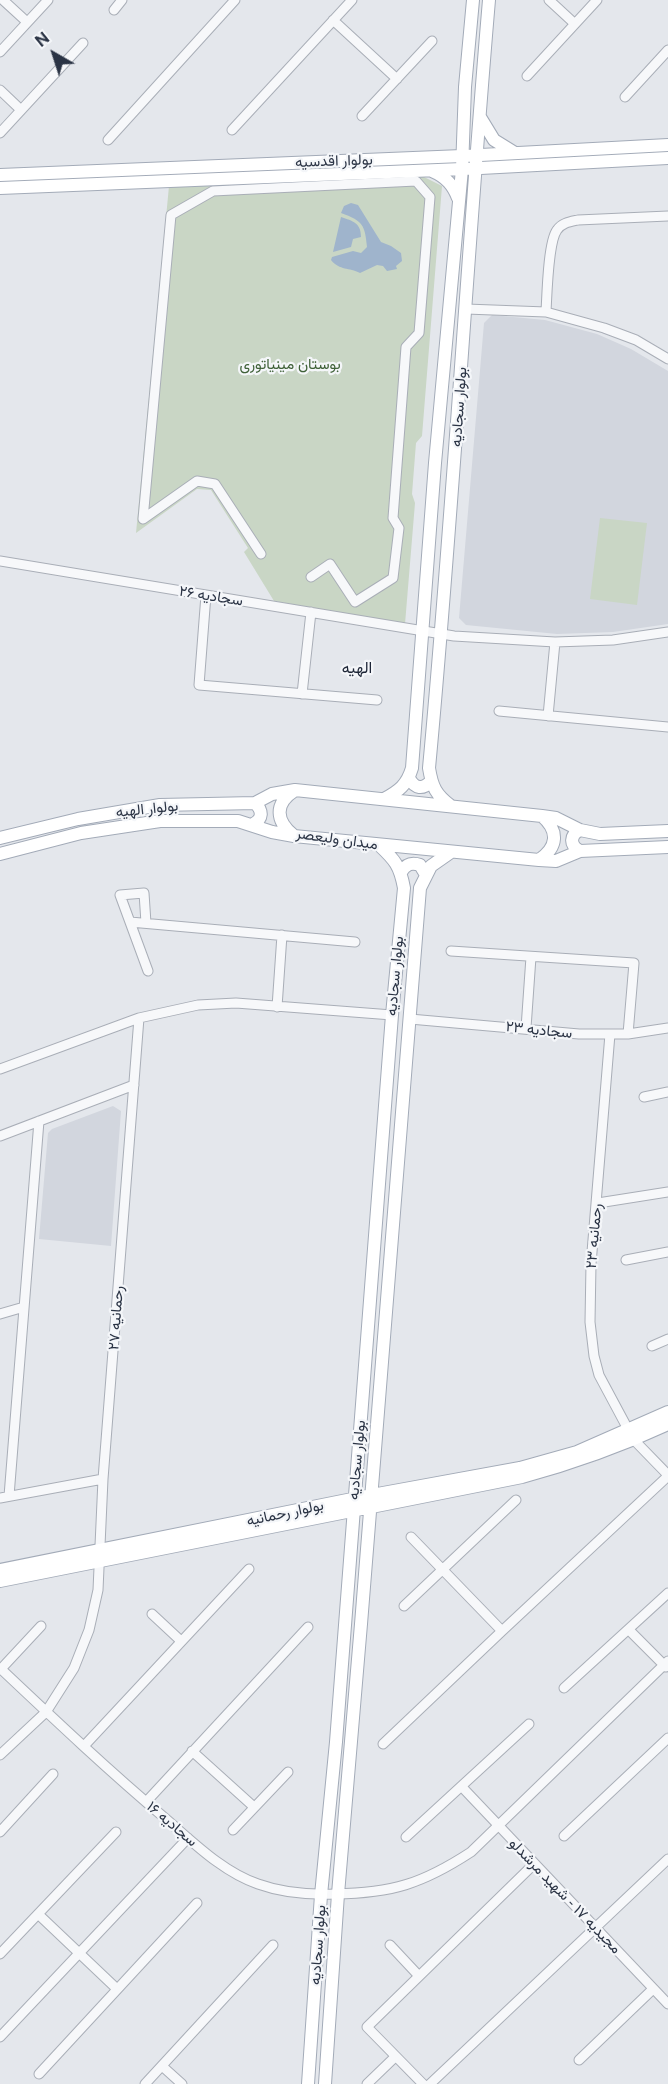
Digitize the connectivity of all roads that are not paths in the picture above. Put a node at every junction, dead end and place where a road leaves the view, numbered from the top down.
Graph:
1 (3, 0) edge
2 (48, 0) edge
3 (122, 0) edge
4 (235, 0) edge
5 (352, 0) edge
6 (473, 0) edge
7 (489, 0) edge
8 (549, 0) edge
9 (597, 0) edge
10 (114, 10) dead end
11 (333, 20) junction
12 (27, 22) junction
13 (575, 24) junction
14 (432, 41) dead end
15 (83, 43) dead end
16 (668, 50) edge
17 (0, 51) edge
18 (528, 76) dead end
19 (397, 79) junction
20 (0, 90) edge
21 (625, 97) dead end
22 (21, 110) junction
23 (362, 116) dead end
24 (479, 117) junction
25 (232, 129) dead end
26 (0, 133) edge
27 (108, 140) dead end
28 (668, 145) edge
29 (516, 153) junction
30 (668, 158) edge
31 (462, 162) junction
32 (476, 162) junction
33 (431, 170) junction
34 (0, 176) edge
35 (0, 188) edge
36 (459, 199) junction
37 (668, 216) edge
38 (466, 309) junction
39 (546, 312) junction
40 (668, 359) edge
41 (261, 554) dead end
42 (0, 561) edge
43 (311, 576) dead end
44 (206, 595) junction
45 (311, 612) junction
46 (423, 631) junction
47 (668, 632) edge
48 (442, 633) junction
49 (555, 642) junction
50 (302, 694) junction
51 (377, 700) dead end
52 (499, 711) dead end
53 (548, 716) junction
54 (668, 727) edge
55 (409, 778) junction
56 (431, 781) junction
57 (295, 790) junction
58 (384, 799) junction
59 (255, 803) junction
60 (451, 806) junction
61 (542, 816) junction
62 (253, 824) junction
63 (580, 830) junction
64 (668, 831) edge
65 (294, 836) junction
66 (0, 838) edge
67 (379, 845) junction
68 (668, 847) edge
69 (580, 851) junction
70 (452, 852) junction
71 (0, 854) edge
72 (539, 860) junction
73 (401, 872) junction
74 (426, 875) junction
75 (130, 922) junction
76 (146, 923) junction
77 (282, 935) junction
78 (355, 942) dead end
79 (451, 951) dead end
80 (531, 957) junction
81 (148, 970) dead end
82 (277, 1007) junction
83 (392, 1015) junction
84 (139, 1018) junction
85 (410, 1018) junction
86 (526, 1028) junction
87 (668, 1028) edge
88 (610, 1034) junction
89 (628, 1034) junction
90 (0, 1069) edge
91 (134, 1085) junction
92 (668, 1092) edge
93 (644, 1097) dead end
94 (39, 1121) junction
95 (0, 1136) edge
96 (668, 1192) edge
97 (597, 1203) junction
98 (668, 1252) edge
99 (626, 1260) dead end
100 (24, 1307) junction
101 (0, 1314) edge
102 (668, 1339) edge
103 (652, 1346) dead end
104 (668, 1412) edge
105 (668, 1424) edge
106 (631, 1435) junction
107 (668, 1475) edge
108 (103, 1479) junction
109 (372, 1494) junction
110 (5, 1497) edge
111 (516, 1500) dead end
112 (354, 1504) junction
113 (370, 1508) junction
114 (411, 1537) dead end
115 (99, 1557) junction
116 (249, 1569) dead end
117 (442, 1569) junction
118 (0, 1570) edge
119 (0, 1581) edge
120 (668, 1593) edge
121 (404, 1606) dead end
122 (152, 1614) dead end
123 (41, 1626) dead end
124 (308, 1627) dead end
125 (629, 1629) junction
126 (502, 1630) junction
127 (182, 1641) junction
128 (667, 1665) edge
129 (0, 1669) edge
130 (564, 1688) dead end
131 (45, 1712) junction
132 (529, 1724) dead end
133 (668, 1738) edge
134 (383, 1744) dead end
135 (84, 1746) junction
136 (192, 1751) junction
137 (0, 1755) edge
138 (288, 1772) dead end
139 (53, 1774) dead end
140 (462, 1787) junction
141 (146, 1802) junction
142 (254, 1807) junction
143 (498, 1827) junction
144 (233, 1830) dead end
145 (0, 1832) edge
146 (116, 1832) dead end
147 (564, 1836) dead end
148 (406, 1837) dead end
149 (188, 1838) junction
150 (668, 1859) edge
151 (534, 1864) junction
152 (338, 1894) junction
153 (321, 1895) junction
154 (197, 1903) dead end
155 (38, 1914) junction
156 (596, 1928) junction
157 (273, 1944) dead end
158 (390, 1945) dead end
159 (78, 1952) junction
160 (0, 1954) edge
161 (419, 1976) junction
162 (117, 1989) junction
163 (653, 1989) junction
164 (668, 2004) edge
165 (0, 2037) edge
166 (395, 2057) junction
167 (579, 2060) dead end
168 (162, 2066) junction
169 (39, 2074) dead end
170 (145, 2084) edge
171 (182, 2084) edge
172 (308, 2084) edge
173 (325, 2084) edge
174 (367, 2084) edge
175 (423, 2084) edge
176 (430, 2084) edge

1 - 12 street
2 - 12 street
3 - 10 street
4 - 27 street
5 - 11 street
6 - 31 main road, بولوار سجادیه
7 - 24 main road, بولوار سجادیه
8 - 13 street
9 - 13 street
11 - 19 street
11 - 25 street
12 - 17 street
13 - 18 street
14 - 19 street
15 - 22 street
16 - 21 street
19 - 23 street
20 - 22 street
22 - 26 street
24 - 29 main road
24 - 32 main road, بولوار سجادیه
28 - 29 main road, بولوار اقدسیه
29 - 32 main road, بولوار اقدسیه
30 - 32 main road, بولوار اقدسیه
31 - 32 main road, بولوار اقدسیه
31 - 33 main road, بولوار اقدسیه
31 - 34 main road, بولوار اقدسیه
31 - 36 main road, بولوار سجادیه
32 - 38 main road, بولوار سجادیه
33 - 35 main road, بولوار اقدسیه
33 - 36 main road
36 - 46 main road, بولوار سجادیه
37 - 39 street
38 - 39 street
38 - 48 main road, بولوار سجادیه
39 - 40 street
41 - 43 street
42 - 44 street, سجادیه ۲۶
44 - 45 street, سجادیه ۲۶
44 - 50 street
45 - 46 street, سجادیه ۲۶
45 - 50 street
46 - 48 street, سجادیه ۲۶
46 - 55 main road, بولوار سجادیه
47 - 49 street, سجادیه ۲۶
48 - 49 street, سجادیه ۲۶
48 - 56 main road, بولوار سجادیه
49 - 53 street
50 - 51 street
52 - 53 street
53 - 54 street
55 - 56 main road
55 - 58 main road
56 - 60 main road
57 - 58 main road
57 - 59 main road, بولوار الهیه
57 - 65 main road, میدان ولیعصر
58 - 60 main road
59 - 62 main road
59 - 66 main road, بولوار الهیه
60 - 61 main road
61 - 63 main road
61 - 72 main road
62 - 65 main road, بولوار الهیه
62 - 71 main road, بولوار الهیه
63 - 64 main road
63 - 69 main road
65 - 67 main road, میدان ولیعصر
67 - 70 main road, میدان ولیعصر
67 - 73 main road
68 - 69 main road
69 - 72 main road, میدان ولیعصر
70 - 72 main road, میدان ولیعصر
70 - 74 main road
73 - 74 main road
73 - 83 main road, بولوار سجادیه
74 - 85 main road, بولوار سجادیه
75 - 76 street
75 - 76 street
75 - 81 street
76 - 77 street
77 - 78 street
77 - 82 street
79 - 80 street
80 - 86 street
80 - 89 street
82 - 83 street
82 - 84 street
83 - 112 main road, بولوار سجادیه
84 - 90 street
84 - 91 street, رحمانیه ۲۷
85 - 86 street, سجادیه ۲۳
85 - 109 main road, بولوار سجادیه
86 - 88 street, سجادیه ۲۳
87 - 89 street, سجادیه ۲۳
88 - 89 street, سجادیه ۲۳
88 - 97 street, رحمانیه ۲۳
91 - 94 street
91 - 108 street, رحمانیه ۲۷
92 - 93 street
94 - 95 street
94 - 100 street
96 - 97 street
97 - 106 street, رحمانیه ۲۳
98 - 99 street
100 - 101 street
100 - 110 street
102 - 103 street
104 - 106 main road, بولوار رحمانیه
105 - 106 main road, بولوار رحمانیه
106 - 107 street, رحمانیه ۲۳
106 - 109 main road, بولوار رحمانیه
106 - 113 main road, بولوار رحمانیه
107 - 126 street
108 - 110 street
108 - 115 street, رحمانیه ۲۷
109 - 112 main road, بولوار رحمانیه
109 - 113 main road, بولوار سجادیه
111 - 117 street
112 - 113 main road, بولوار رحمانیه
112 - 115 main road, بولوار رحمانیه
112 - 153 main road, بولوار سجادیه
113 - 152 main road, بولوار سجادیه
114 - 117 street
115 - 118 main road, بولوار رحمانیه
115 - 119 main road, بولوار رحمانیه
115 - 131 street, رحمانیه ۲۷
116 - 127 street
117 - 121 street
117 - 126 street
120 - 125 street
122 - 127 street
123 - 129 street
124 - 136 street
125 - 128 street
125 - 130 street
126 - 134 street
127 - 135 street
128 - 143 street, سجادیه ۱۶
129 - 131 street, سجادیه ۱۶
131 - 135 street, سجادیه ۱۶
131 - 137 street, رحمانیه ۲۷
132 - 140 street
133 - 147 street
135 - 141 street, سجادیه ۱۶
136 - 141 street
136 - 142 street
138 - 142 street
139 - 145 street
140 - 143 street, مجیدیه ۱۷ - شهید مرشدلو
140 - 148 street
141 - 149 street, سجادیه ۱۶
142 - 144 street
143 - 151 street, مجیدیه ۱۷ - شهید مرشدلو
143 - 152 street, سجادیه ۱۶
146 - 155 street
149 - 153 street, سجادیه ۱۶
149 - 159 street
150 - 156 street
151 - 156 street, مجیدیه ۱۷ - شهید مرشدلو
151 - 161 street
152 - 153 street, سجادیه ۱۶
152 - 173 main road, بولوار سجادیه
153 - 172 main road, بولوار سجادیه
154 - 162 street
155 - 159 street
155 - 160 street
156 - 163 street, مجیدیه ۱۷ - شهید مرشدلو
156 - 176 street
157 - 168 street
158 - 161 street
159 - 162 street
159 - 165 street
161 - 166 street
162 - 169 street
163 - 164 street, مجیدیه ۱۷ - شهید مرشدلو
163 - 167 street
166 - 174 street
166 - 175 street
168 - 170 street
168 - 171 street

